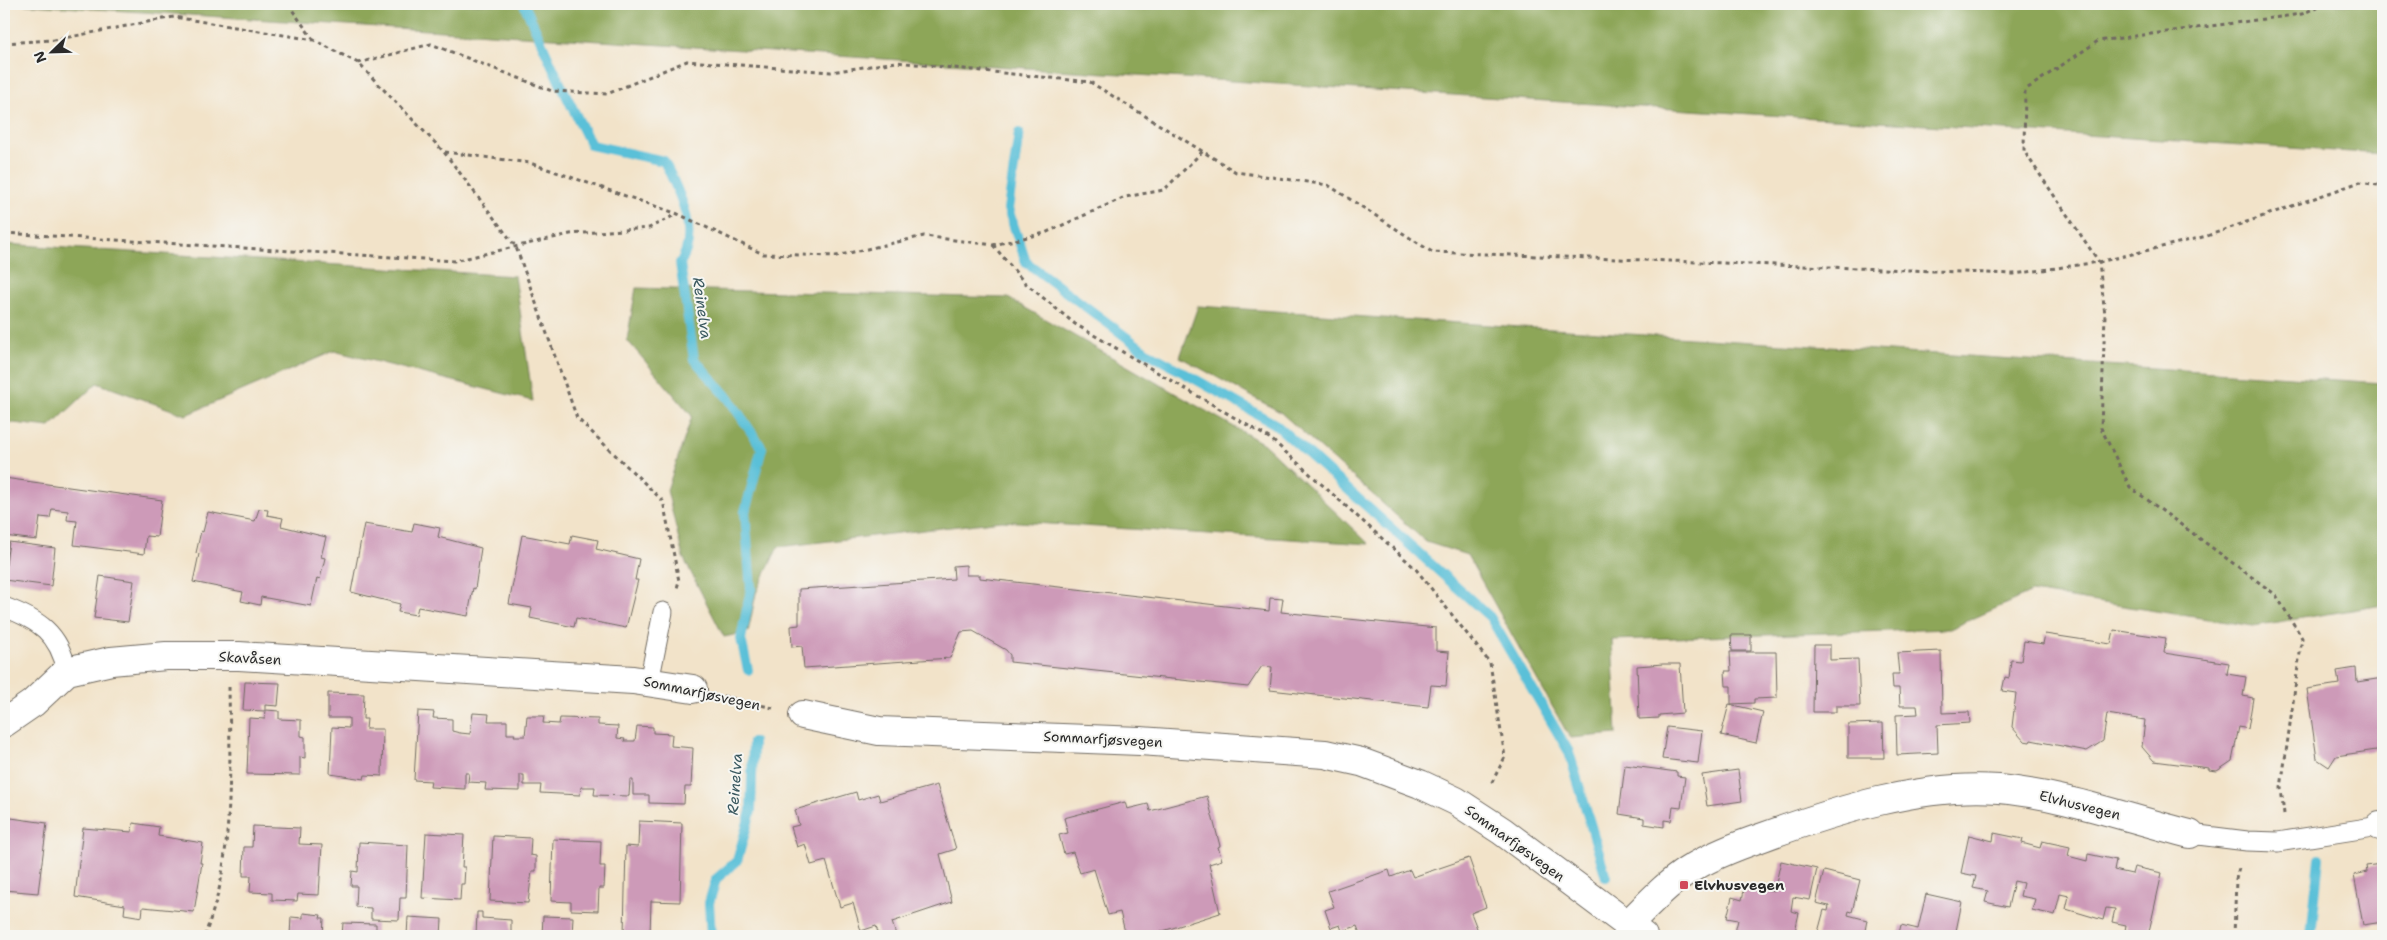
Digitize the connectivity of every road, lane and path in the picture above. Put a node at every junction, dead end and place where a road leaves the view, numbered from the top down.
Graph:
1 (288, 4) edge
2 (2324, 4) edge
3 (314, 40) junction
4 (4, 43) edge
5 (358, 63) junction
6 (1203, 151) junction
7 (444, 152) junction
8 (2383, 186) edge
9 (678, 214) junction
10 (4, 234) edge
11 (993, 245) junction
12 (516, 247) junction
13 (2099, 262) junction
14 (4, 607) edge
15 (663, 612) joint
16 (229, 656) junction
17 (67, 671) junction
18 (515, 674) joint
19 (649, 682) junction
20 (693, 689) joint
21 (803, 715) joint
22 (4, 723) edge
23 (1476, 813) junction
24 (2382, 826) edge
25 (2190, 834) joint
26 (2247, 841) junction
27 (2287, 841) junction
28 (1636, 930) edge
29 (205, 936) edge
30 (2234, 936) edge

1 - 3 path
2 - 13 path
3 - 4 path
3 - 5 path
5 - 6 path
5 - 7 path
6 - 11 path
6 - 13 path
7 - 9 path
7 - 12 path
8 - 13 path
9 - 11 path
9 - 12 path
10 - 12 path
11 - 23 path
12 - 15 path
13 - 27 path
14 - 17 lane
15 - 19 lane
16 - 17 street, Skavåsen
16 - 18 street, Skavåsen
16 - 29 path
17 - 22 street
18 - 19 street, Sommarfjøsvegen
19 - 20 street, Sommarfjøsvegen
20 - 21 path, Sommarfjøsvegen
21 - 23 street, Sommarfjøsvegen
23 - 28 street, Sommarfjøsvegen
24 - 27 lane, Elvhusvegen
25 - 26 lane, Elvhusvegen
25 - 28 street, Elvhusvegen
26 - 27 lane, Elvhusvegen
26 - 30 path

